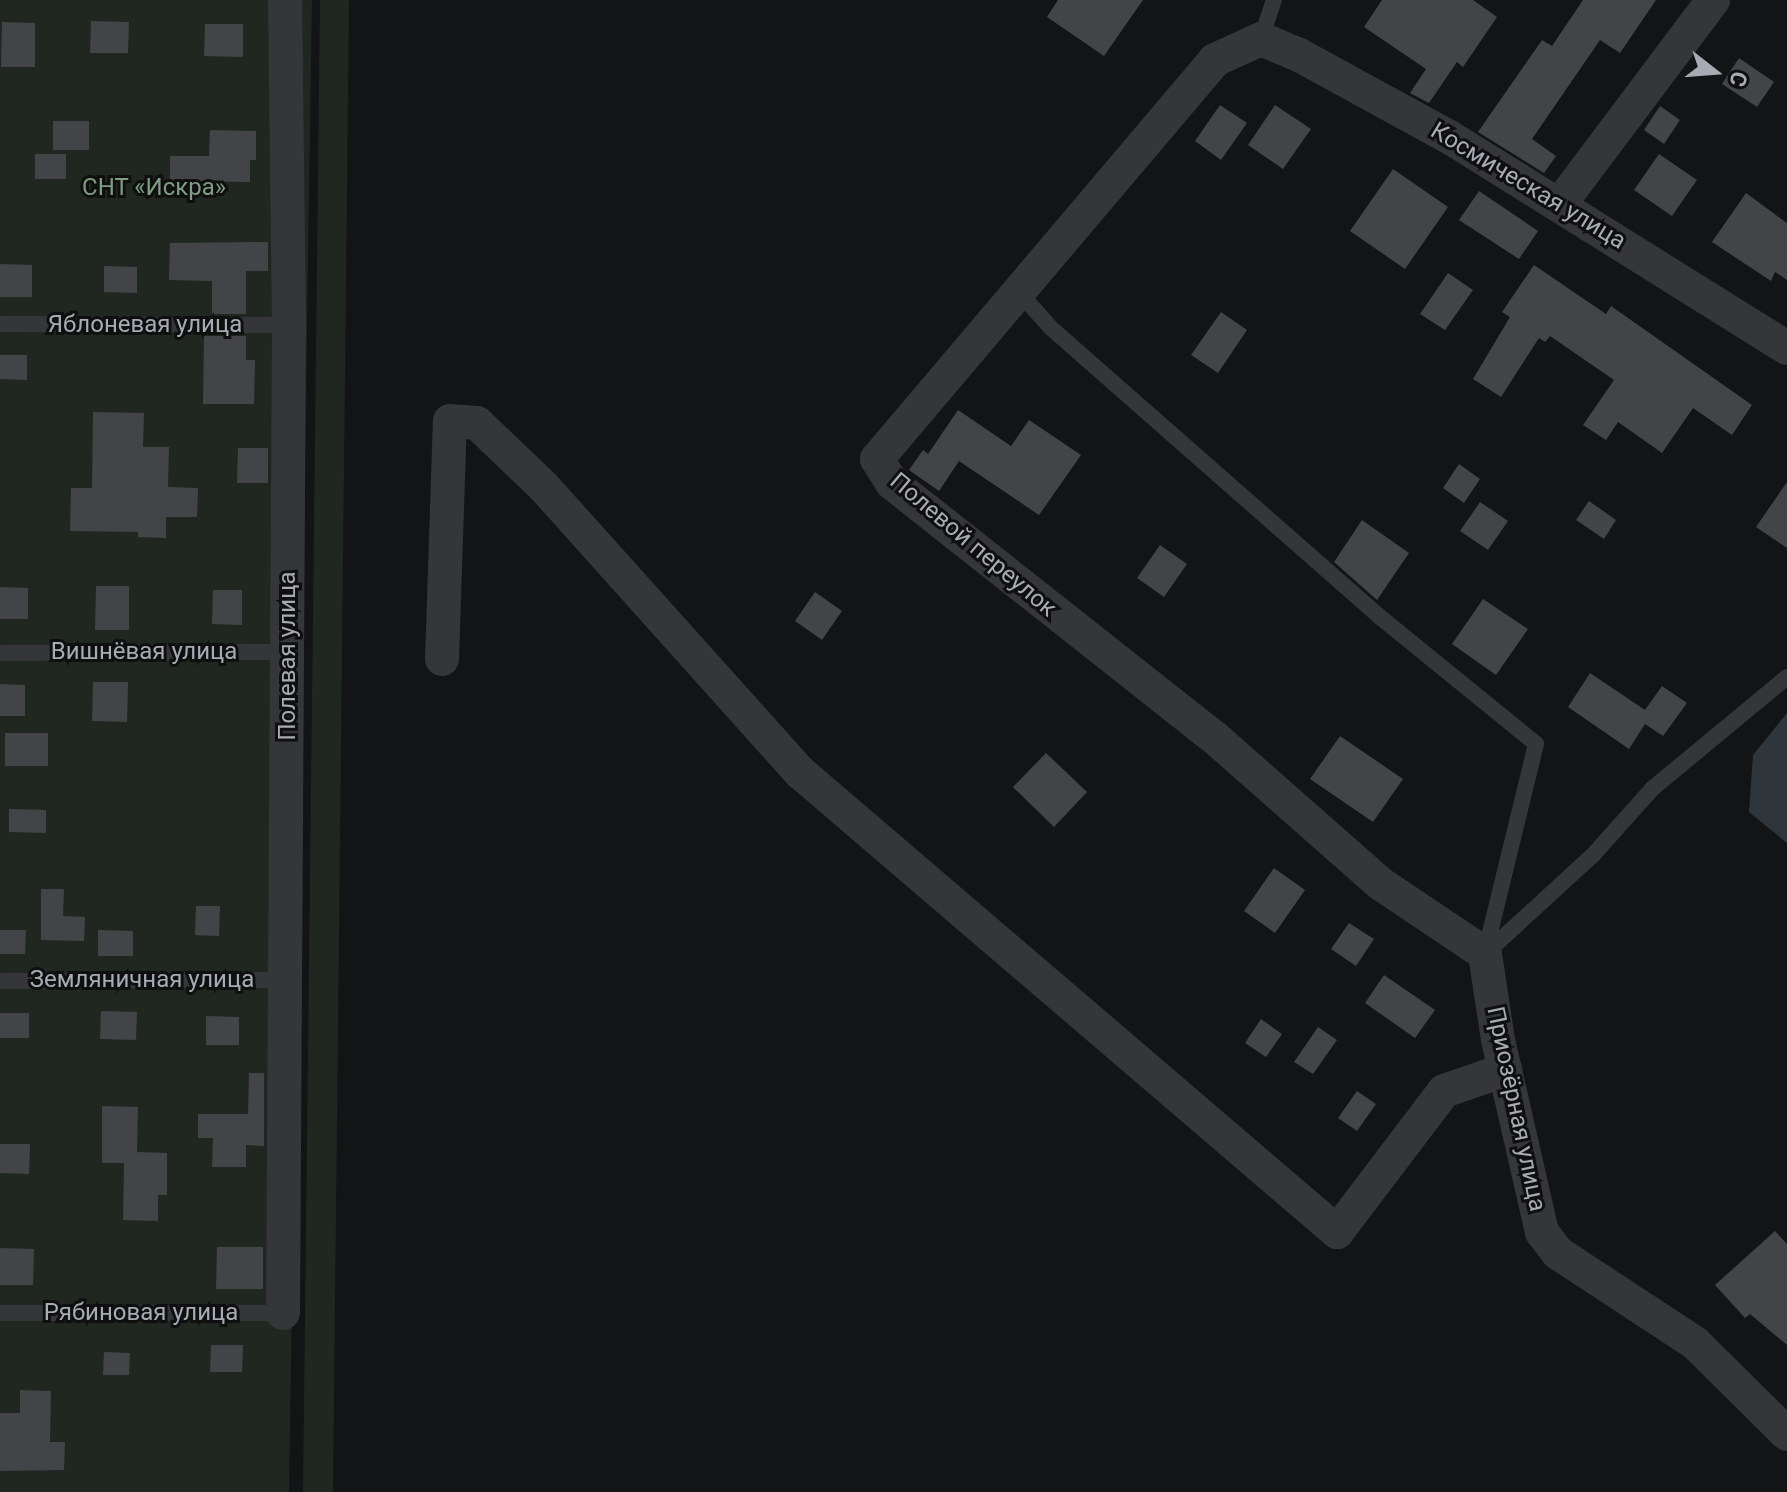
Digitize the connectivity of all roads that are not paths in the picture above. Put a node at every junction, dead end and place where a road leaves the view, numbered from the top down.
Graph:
1 (285, 0) edge
2 (1274, 0) edge
3 (1713, 0) edge
4 (1261, 39) junction
5 (1560, 204) junction
6 (1019, 292) junction
7 (0, 324) edge
8 (289, 325) junction
9 (1787, 348) edge
10 (288, 652) junction
11 (0, 653) edge
12 (442, 659) dead end
13 (1787, 677) edge
14 (1485, 954) junction
15 (284, 980) junction
16 (0, 981) edge
17 (1505, 1070) junction
18 (0, 1313) edge
19 (283, 1313) joint
20 (1787, 1434) edge

1 - 8 street, Полевая улица
2 - 4 lane
3 - 5 street
4 - 5 street, Космическая улица
4 - 6 street, Полевой переулок
5 - 9 street, Космическая улица
6 - 14 lane
6 - 14 street, Полевой переулок
7 - 8 lane, Яблоневая улица
8 - 10 street, Полевая улица
10 - 11 lane, Вишнёвая улица
10 - 15 street, Полевая улица
12 - 17 street
13 - 14 lane
14 - 17 street, Приозёрная улица
15 - 16 lane, Земляничная улица
15 - 19 street, Полевая улица
17 - 20 street, Приозёрная улица
18 - 19 lane, Рябиновая улица

